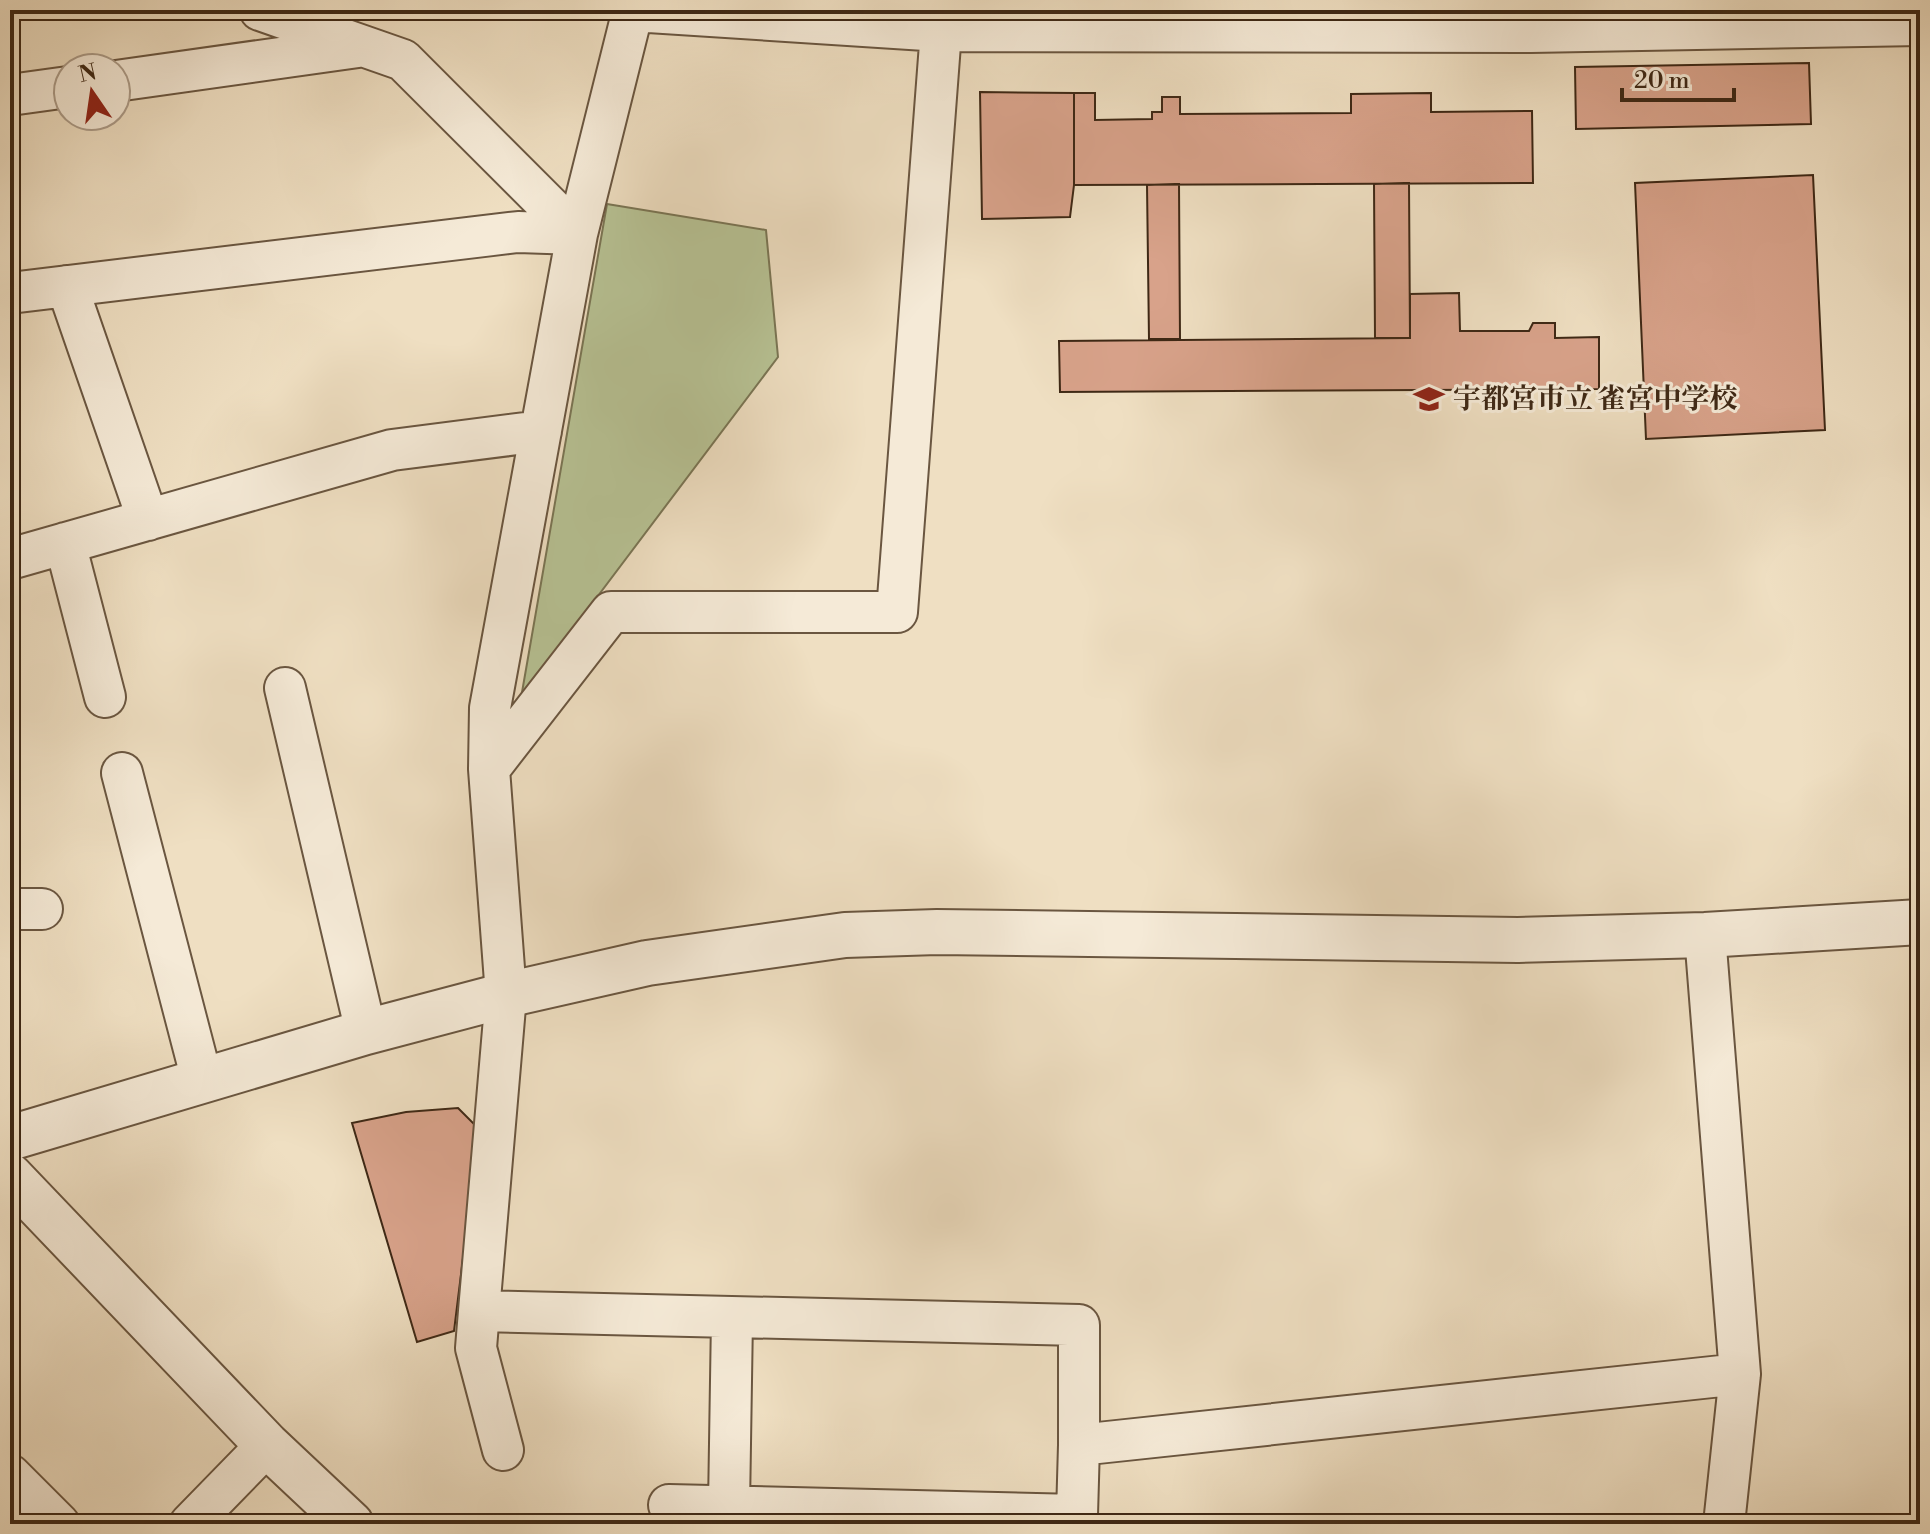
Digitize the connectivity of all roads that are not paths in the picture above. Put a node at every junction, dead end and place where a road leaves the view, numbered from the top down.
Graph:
1 (261, 10) edge
2 (633, 10) edge
3 (1865, 18) edge
4 (1530, 21) edge
5 (1920, 25) edge
6 (941, 31) junction
7 (363, 46) junction
8 (132, 79) edge
9 (52, 89) edge
10 (10, 95) edge
11 (577, 234) junction
12 (67, 286) junction
13 (10, 293) edge
14 (541, 431) junction
15 (148, 520) junction
16 (65, 543) junction
17 (10, 559) edge
18 (285, 688) dead end
19 (105, 697) dead end
20 (489, 769) junction
21 (122, 773) dead end
22 (1920, 922) edge
23 (1705, 935) junction
24 (506, 995) junction
25 (366, 1032) junction
26 (202, 1080) junction
27 (10, 1138) edge
28 (10, 1176) edge
29 (479, 1311) junction
30 (732, 1318) junction
31 (1740, 1374) junction
32 (267, 1445) junction
33 (1079, 1445) junction
34 (503, 1450) dead end
35 (10, 1475) edge
36 (669, 1505) dead end
37 (729, 1506) junction
38 (59, 1524) edge
39 (190, 1524) edge
40 (351, 1524) edge
41 (1724, 1524) edge

1 - 7 street
2 - 6 street
2 - 11 street
3 - 4 street
3 - 5 street
4 - 6 street
6 - 20 street
7 - 8 street
7 - 11 street
9 - 10 street
11 - 12 street
11 - 14 street
12 - 13 street
12 - 15 street
14 - 15 street
14 - 20 street
15 - 16 street
16 - 17 street
16 - 19 street
18 - 25 street
20 - 24 street
21 - 26 street
22 - 23 street
23 - 24 street
23 - 31 street
24 - 25 street
24 - 29 street
25 - 26 street
26 - 27 street
28 - 32 street
29 - 30 street
29 - 34 street
30 - 33 street
30 - 37 street
31 - 33 street
31 - 41 street
32 - 39 street
32 - 40 street
33 - 37 street
35 - 38 street
36 - 37 street

